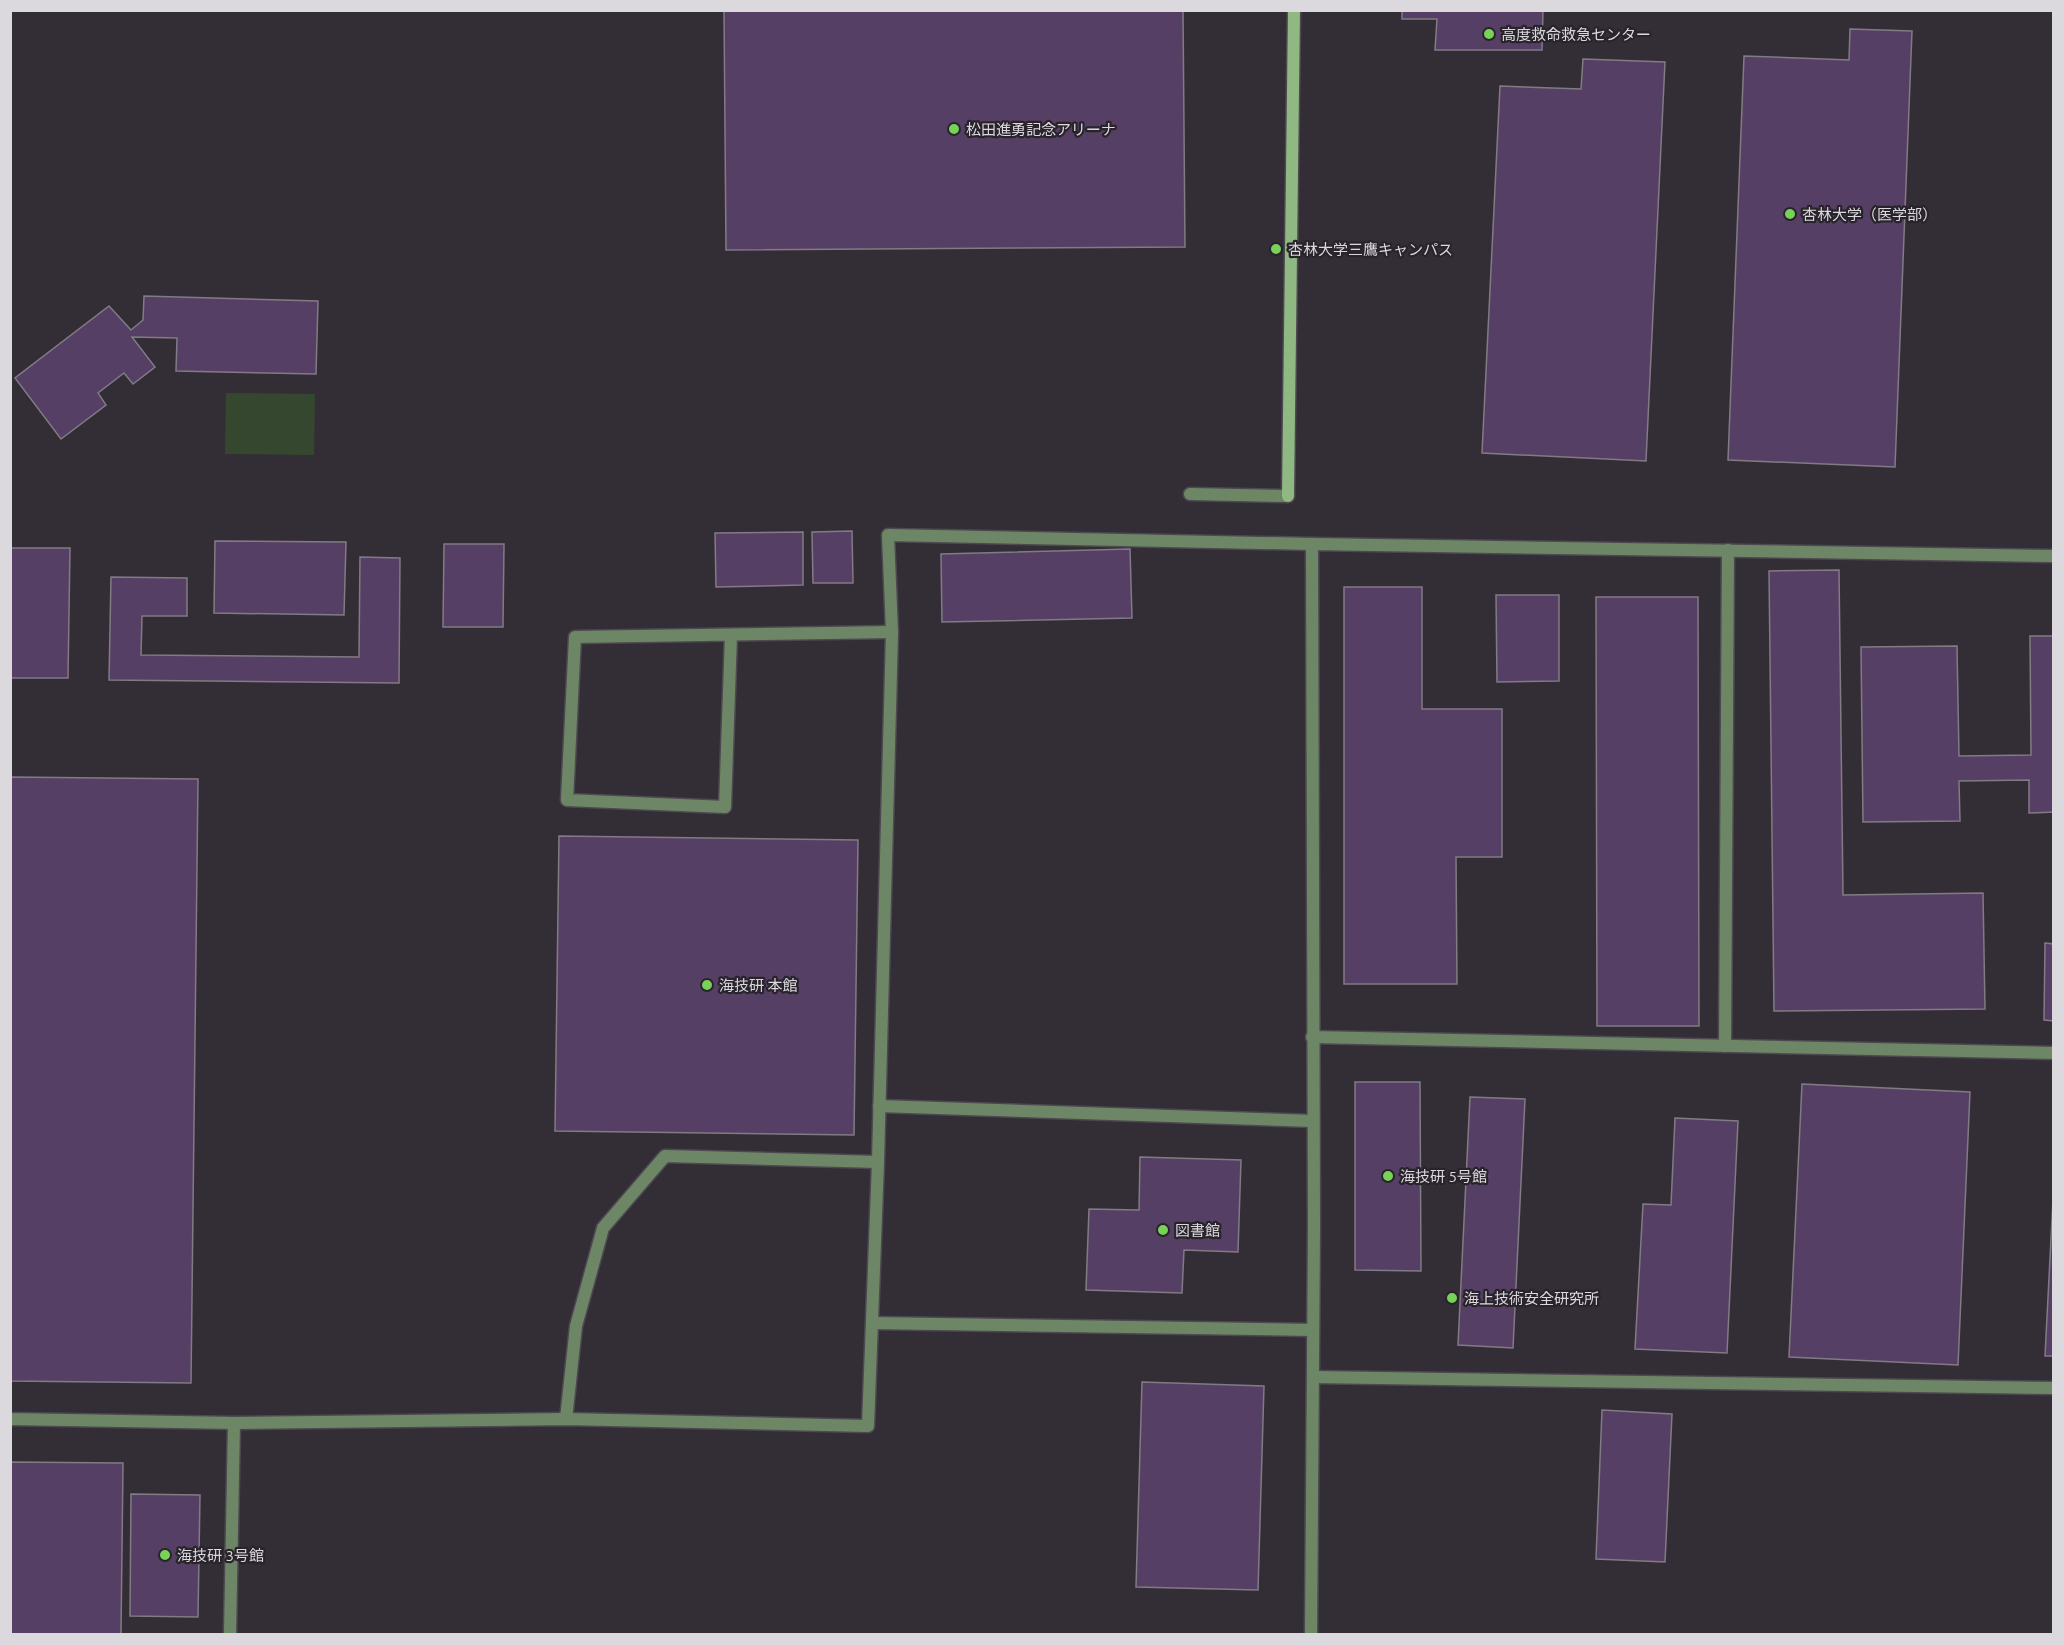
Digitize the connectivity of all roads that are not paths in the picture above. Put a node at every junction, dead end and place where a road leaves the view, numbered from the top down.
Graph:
1 (1294, 10) edge
2 (1190, 494) dead end
3 (1312, 544) junction
4 (1728, 550) junction
5 (2054, 556) edge
6 (892, 632) junction
7 (731, 635) junction
8 (1312, 1037) junction
9 (1725, 1046) junction
10 (2054, 1053) edge
11 (879, 1106) junction
12 (1313, 1121) junction
13 (878, 1162) junction
14 (873, 1323) junction
15 (1313, 1330) junction
16 (1313, 1377) junction
17 (2054, 1388) edge
18 (10, 1419) edge
19 (566, 1419) junction
20 (234, 1423) junction
21 (230, 1635) edge
22 (1311, 1635) edge

1 - 2 street
3 - 4 street
3 - 6 street
3 - 8 street
4 - 5 street
4 - 9 street
6 - 7 street
6 - 11 street
7 - 7 street
8 - 9 street
8 - 12 street
9 - 10 street
11 - 12 street
11 - 13 street
12 - 15 street
13 - 14 street
13 - 19 street
14 - 15 street
14 - 19 street
15 - 16 street
16 - 17 street
16 - 22 street
18 - 20 street
19 - 20 street
20 - 21 street

